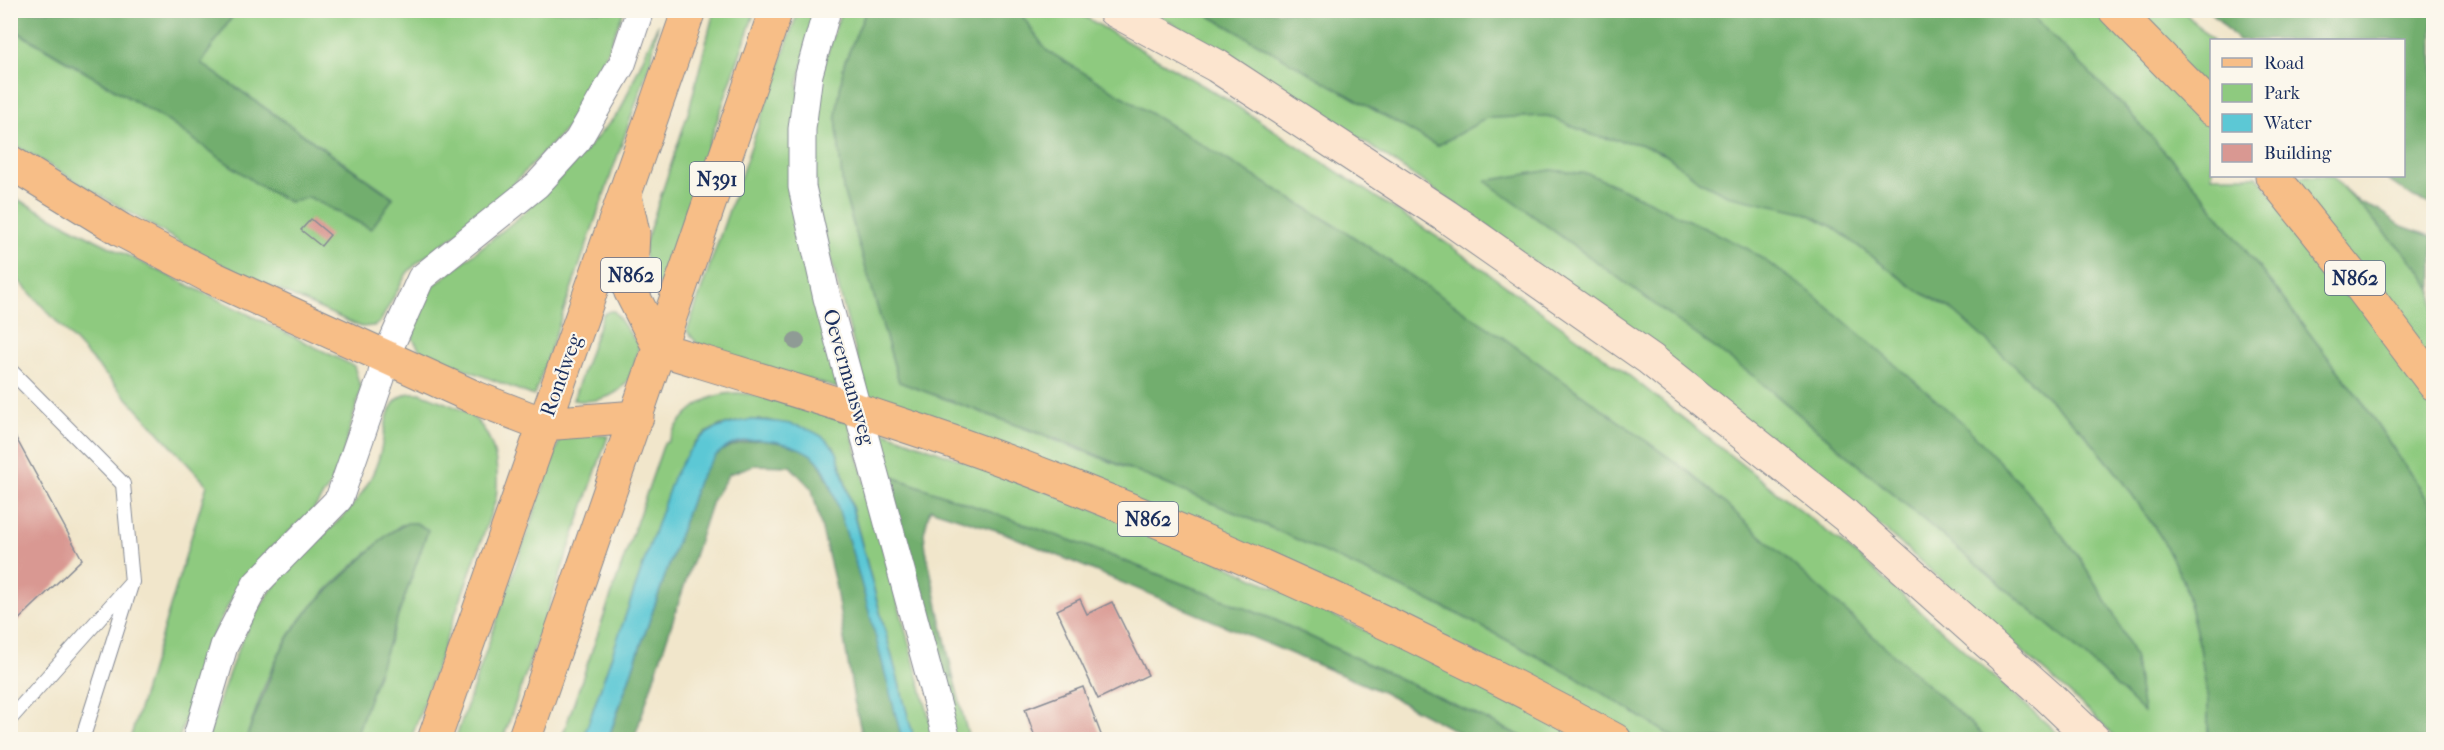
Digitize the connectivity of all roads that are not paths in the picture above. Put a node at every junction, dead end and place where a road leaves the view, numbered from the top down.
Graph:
1 (640, 10) edge
2 (689, 10) edge
3 (776, 10) edge
4 (827, 10) edge
5 (1114, 10) edge
6 (2115, 10) edge
7 (2210, 108) edge
8 (10, 162) edge
9 (2273, 177) edge
10 (625, 196) junction
11 (660, 349) junction
12 (385, 358) junction
13 (10, 370) edge
14 (2433, 384) edge
15 (859, 410) junction
16 (637, 417) junction
17 (543, 424) junction
18 (132, 582) junction
19 (10, 719) edge
20 (82, 740) edge
21 (196, 740) edge
22 (434, 740) edge
23 (524, 740) edge
24 (947, 740) edge
25 (1615, 740) edge
26 (2094, 740) edge

1 - 12 street
2 - 10 main road, Rondweg
3 - 11 main road, N391
4 - 15 street, Oevermansweg
5 - 26 main road
6 - 7 main road
8 - 12 main road
9 - 14 main road, N862
10 - 11 main road, N862
10 - 17 main road, Rondweg
11 - 15 main road, N862
11 - 16 main road, N391
12 - 17 main road
12 - 21 street
13 - 18 lane
15 - 24 street, Oevermansweg
15 - 25 main road, N862
16 - 17 main road
16 - 23 main road, N391
17 - 22 main road, Rondweg
18 - 19 lane
18 - 20 lane

